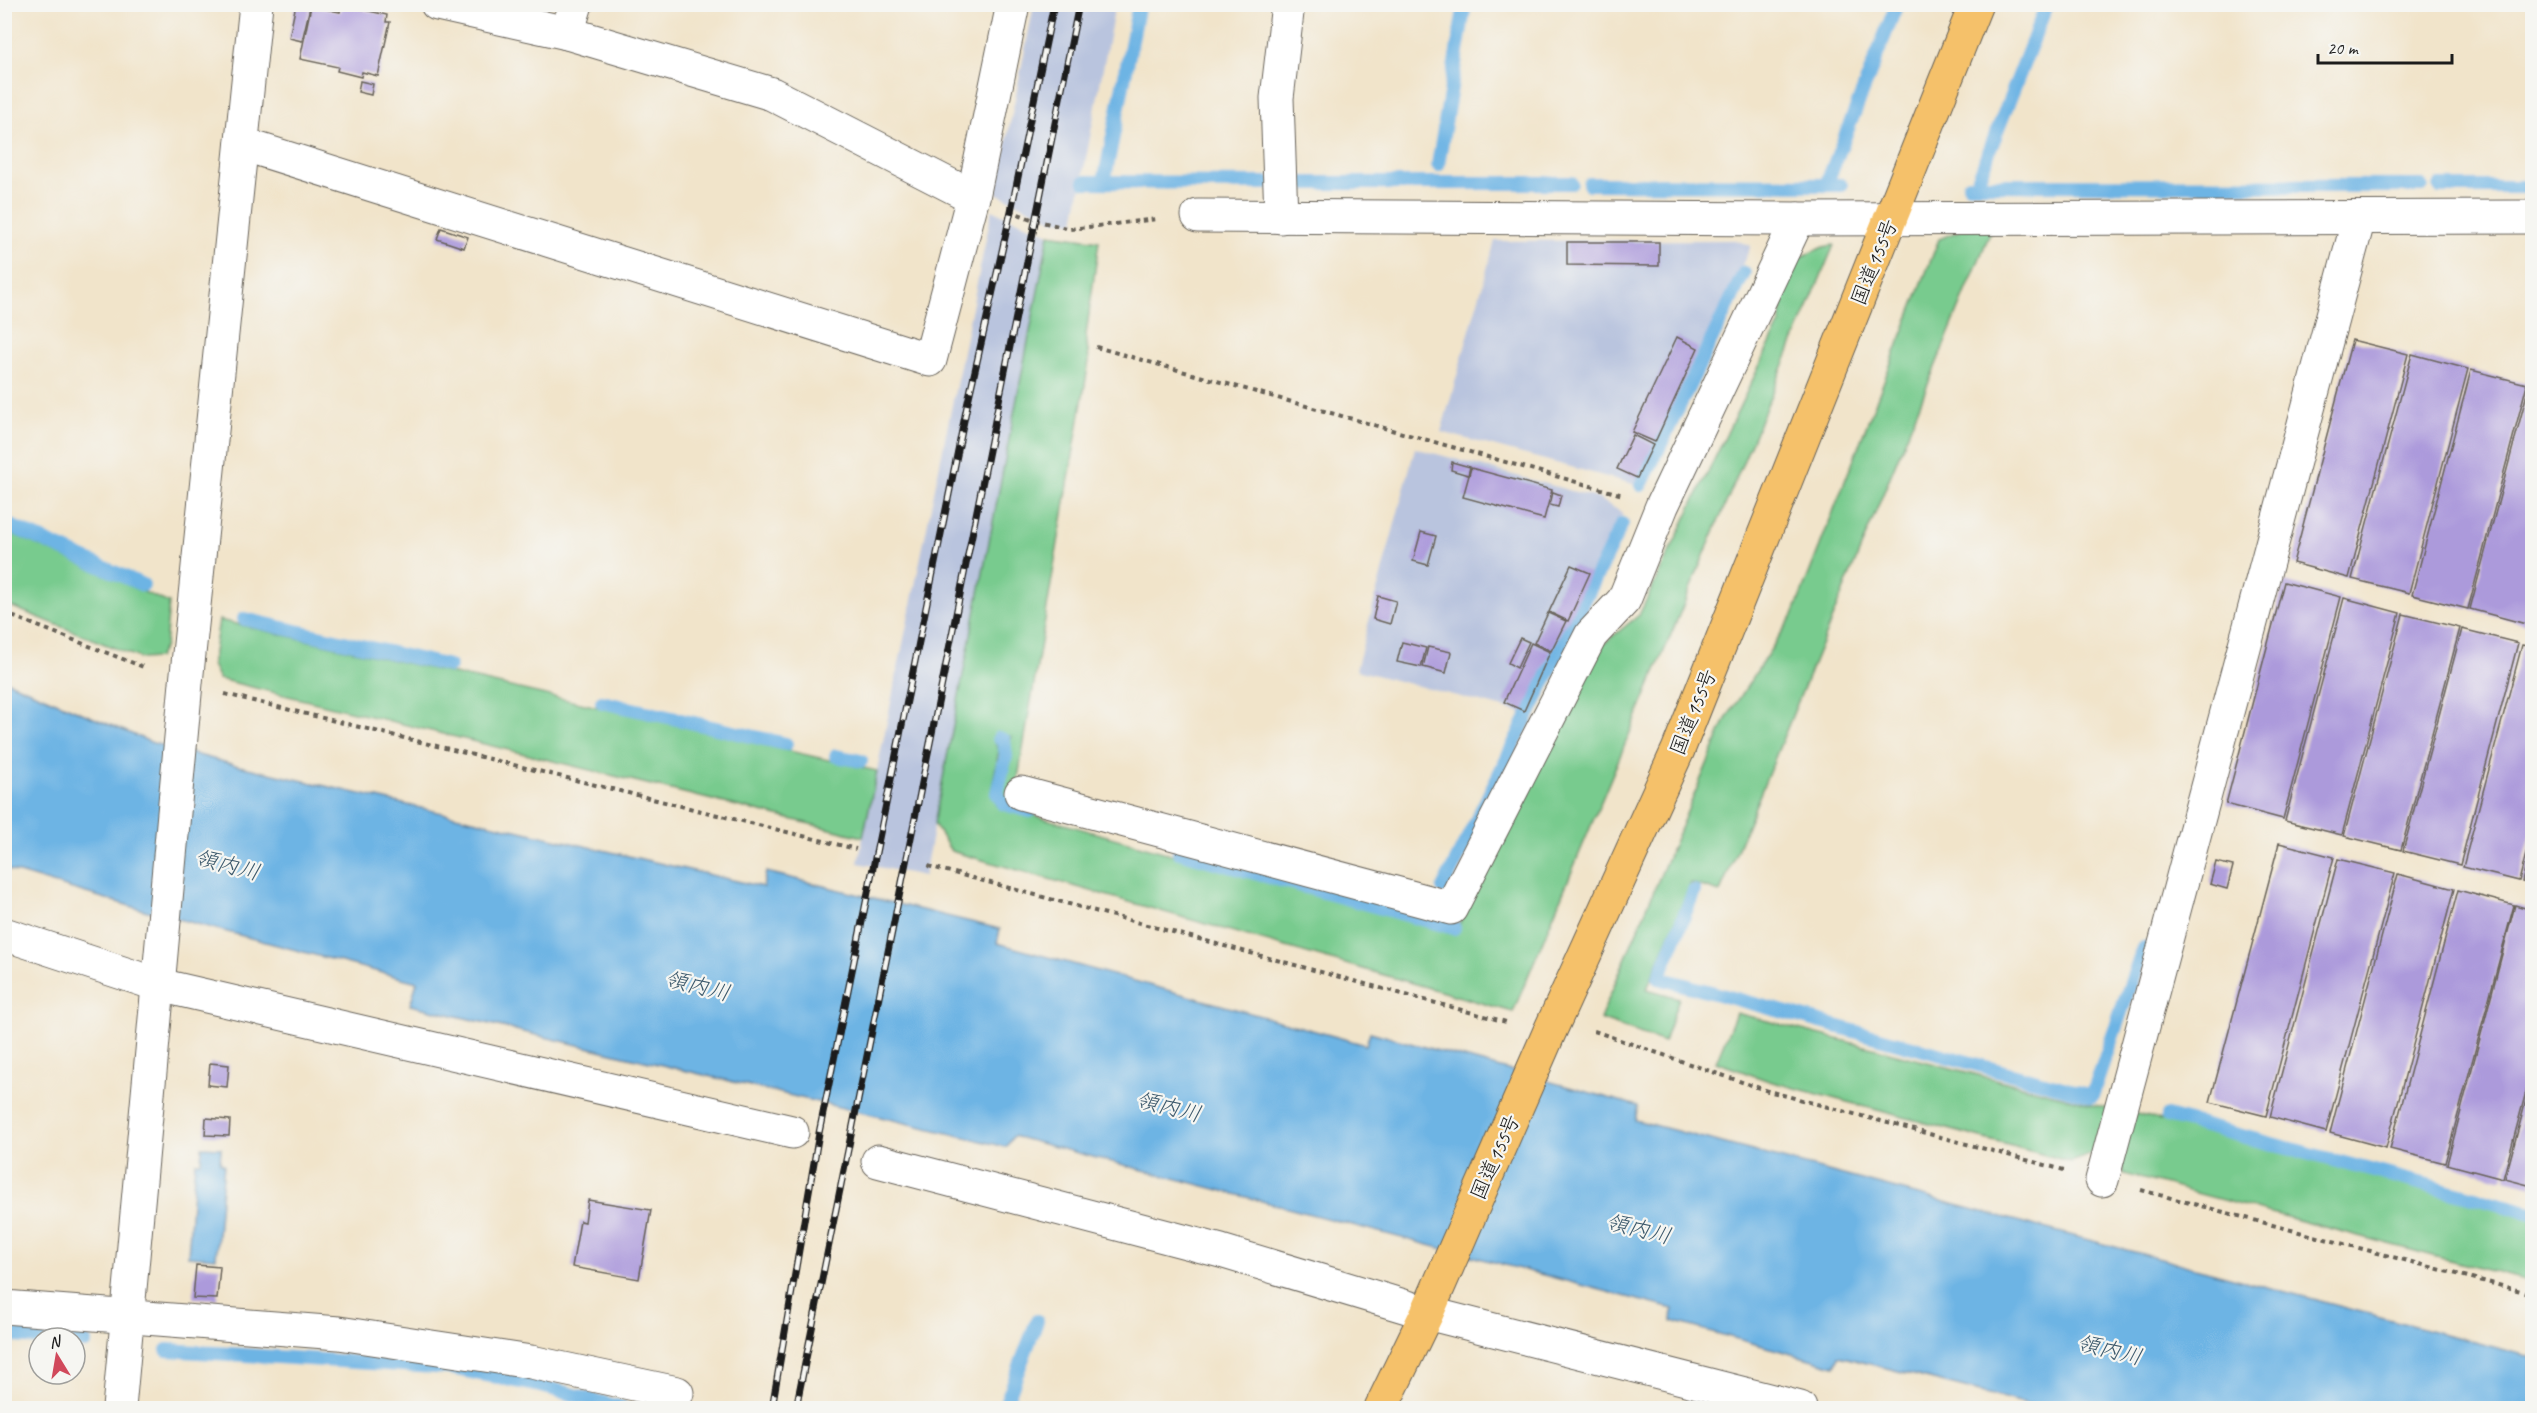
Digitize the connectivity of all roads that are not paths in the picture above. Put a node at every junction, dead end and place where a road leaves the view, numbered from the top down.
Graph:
1 (256, 4) edge
2 (437, 4) edge
3 (1013, 4) edge
4 (1288, 4) edge
5 (1976, 4) edge
6 (571, 19) edge
7 (242, 144) junction
8 (973, 196) junction
9 (1198, 216) road end
10 (1281, 217) junction
11 (2532, 217) edge
12 (1892, 218) junction
13 (2359, 218) junction
14 (1798, 219) junction
15 (1021, 793) dead end
16 (4, 934) edge
17 (159, 985) junction
18 (792, 1132) dead end
19 (878, 1161) dead end
20 (2102, 1180) road end
21 (4, 1307) edge
22 (1430, 1307) junction
23 (127, 1317) junction
24 (677, 1393) dead end
25 (119, 1408) edge
26 (1382, 1408) edge
27 (1800, 1408) edge

1 - 7 street
2 - 6 street
3 - 8 street
4 - 10 street
5 - 12 highway, 国道155号
6 - 8 street
7 - 8 street
7 - 17 street
9 - 10 street
10 - 14 street
11 - 13 street
12 - 13 street
12 - 14 street
12 - 22 highway, 国道155号
13 - 20 street
14 - 15 street
16 - 17 street
17 - 18 street
17 - 23 street
19 - 22 street
21 - 23 street
22 - 26 highway, 国道155号
22 - 27 street
23 - 24 street
23 - 25 street

